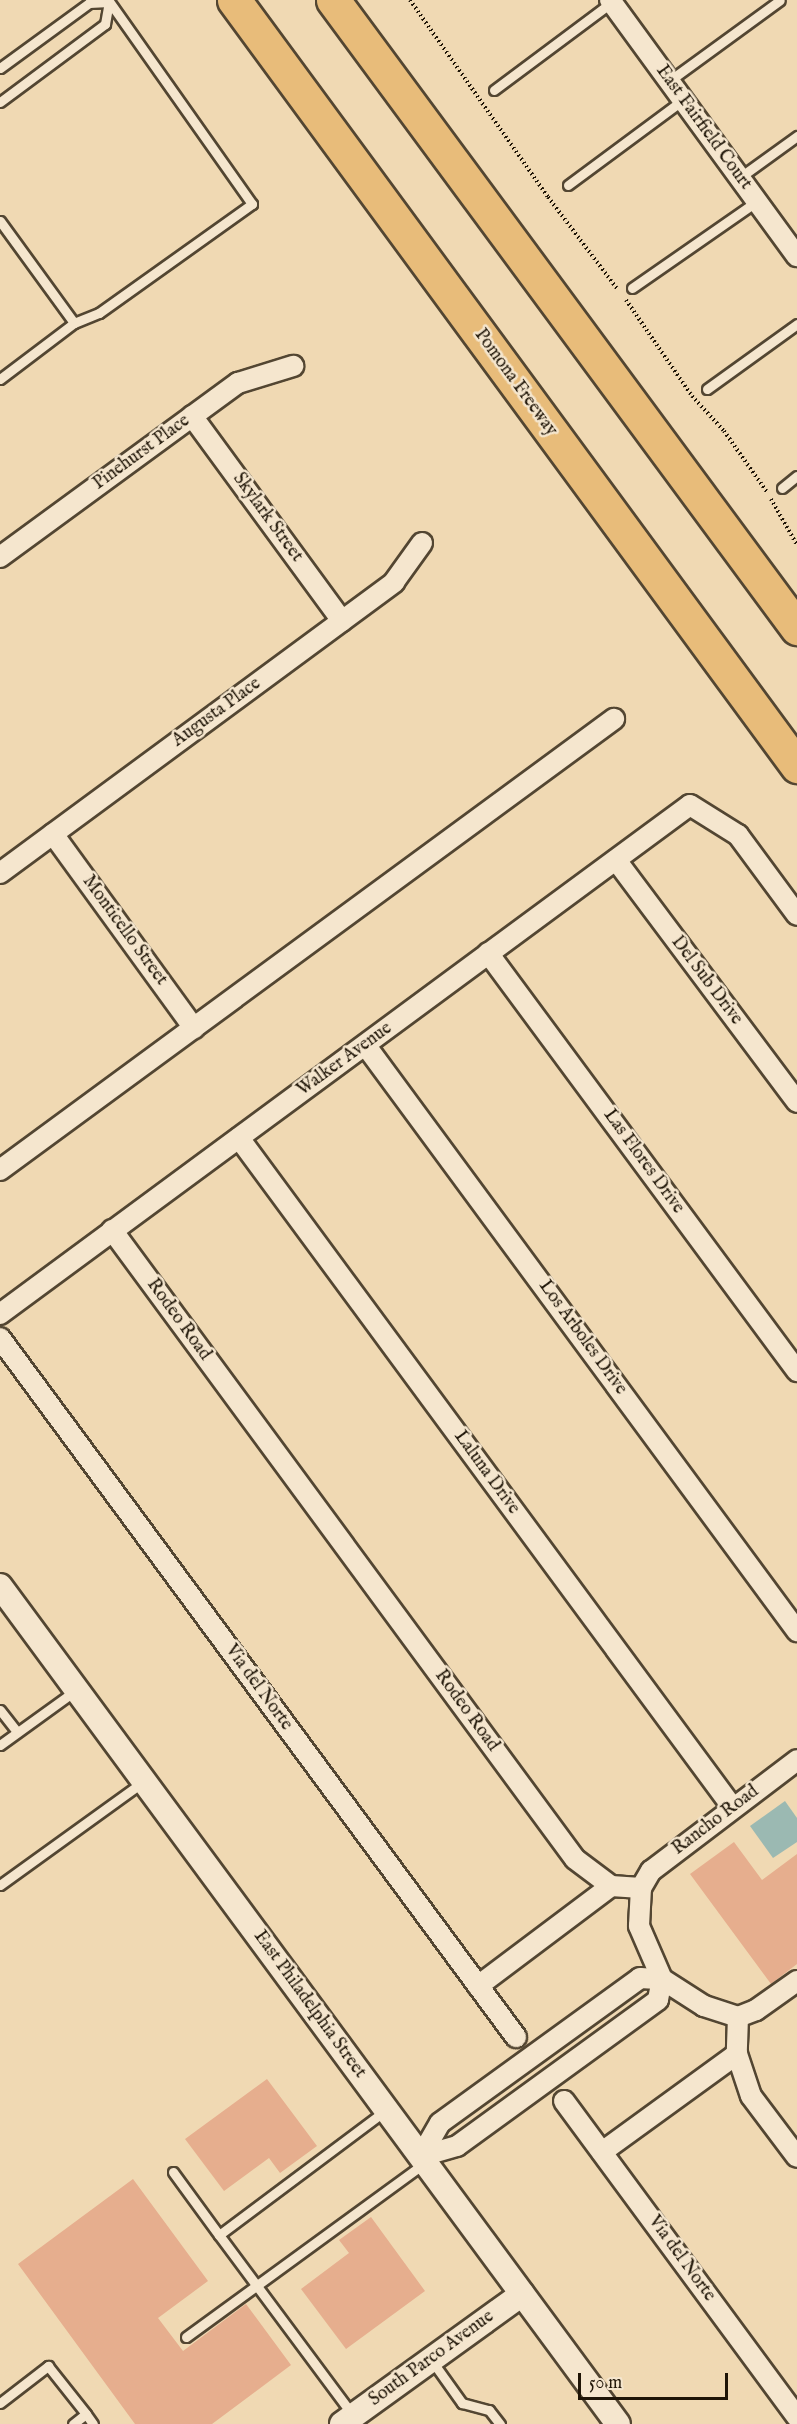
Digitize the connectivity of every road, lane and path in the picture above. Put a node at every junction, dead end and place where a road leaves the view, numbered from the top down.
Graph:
1 (225, 0) edge
2 (234, 0) edge
3 (333, 0) edge
4 (410, 0) edge
5 (780, 0) edge
6 (109, 1) edge
7 (611, 1) edge
8 (0, 68) edge
9 (669, 81) junction
10 (494, 90) dead end
11 (305, 97) junction
12 (683, 100) junction
13 (0, 102) edge
14 (797, 136) edge
15 (739, 178) junction
16 (568, 184) dead end
17 (757, 201) junction
18 (0, 221) edge
19 (797, 256) edge
20 (632, 288) dead end
21 (74, 323) junction
22 (797, 324) edge
23 (293, 366) dead end
24 (0, 379) edge
25 (707, 389) dead end
26 (192, 416) junction
27 (797, 476) edge
28 (782, 488) dead end
29 (422, 543) dead end
30 (797, 545) edge
31 (0, 557) edge
32 (342, 621) junction
33 (797, 628) edge
34 (614, 719) dead end
35 (797, 766) edge
36 (53, 834) junction
37 (616, 860) junction
38 (0, 873) edge
39 (797, 915) edge
40 (488, 953) junction
41 (194, 1028) junction
42 (366, 1046) junction
43 (797, 1102) edge
44 (239, 1138) junction
45 (0, 1170) edge
46 (112, 1230) junction
47 (0, 1314) edge
48 (0, 1338) edge
49 (797, 1371) edge
50 (0, 1586) edge
51 (797, 1631) edge
52 (76, 1690) junction
53 (0, 1710) edge
54 (17, 1732) junction
55 (0, 1745) edge
56 (797, 1760) edge
57 (144, 1781) junction
58 (733, 1808) junction
59 (0, 1885) edge
60 (611, 1886) junction
61 (641, 1888) junction
62 (662, 1979) junction
63 (797, 1981) edge
64 (478, 1986) junction
65 (738, 2017) junction
66 (516, 2037) dead end
67 (737, 2054) junction
68 (564, 2101) dead end
69 (387, 2110) junction
70 (602, 2152) junction
71 (797, 2157) edge
72 (423, 2159) junction
73 (173, 2172) dead end
74 (219, 2235) junction
75 (257, 2286) junction
76 (522, 2294) junction
77 (186, 2337) dead end
78 (431, 2360) junction
79 (0, 2403) edge
80 (86, 2414) junction
81 (797, 2417) edge
82 (348, 2420) edge
83 (73, 2424) edge
84 (93, 2424) edge
85 (500, 2424) edge
86 (618, 2424) edge

1 - 11 highway
2 - 11 highway, Pomona Freeway
3 - 33 highway
4 - 30 path
5 - 9 lane
6 - 8 lane
6 - 13 lane
6 - 21 lane
7 - 9 street, East Fairfield Court
7 - 10 lane
9 - 12 street, East Fairfield Court
11 - 35 highway, Pomona Freeway
12 - 15 street, East Fairfield Court
12 - 16 lane
14 - 15 lane
15 - 17 street, East Fairfield Court
17 - 19 street, East Fairfield Court
17 - 20 lane
18 - 21 lane
21 - 24 lane
22 - 25 lane
23 - 26 street, Pinehurst Place
26 - 31 street, Pinehurst Place
26 - 32 street, Skylark Street
27 - 28 lane
29 - 32 street, Augusta Place
32 - 36 street, Augusta Place
34 - 41 street
36 - 38 street, Augusta Place
36 - 41 street, Monticello Street
37 - 39 street, Walker Avenue
37 - 40 street, Walker Avenue
37 - 43 street, Del Sub Drive
40 - 42 street, Walker Avenue
40 - 49 street, Las Flores Drive
41 - 45 street
42 - 44 street, Walker Avenue
42 - 51 street, Los Arboles Drive
44 - 46 street, Walker Avenue
44 - 58 street, Laluna Drive
46 - 47 street, Walker Avenue
46 - 60 street, Rodeo Road
48 - 64 street, Via del Norte
50 - 52 street, East Philadelphia Street
52 - 54 lane
52 - 57 street, East Philadelphia Street
53 - 54 lane
54 - 55 lane
56 - 58 street, Rancho Road
57 - 59 lane
57 - 69 street, East Philadelphia Street
58 - 61 street, Rancho Road
60 - 61 street
60 - 64 street
61 - 62 street
62 - 65 street
62 - 72 street
62 - 72 street
63 - 65 street
64 - 66 street, Via del Norte
65 - 67 street
67 - 70 street
67 - 71 street
68 - 70 street, Via del Norte
69 - 72 street, East Philadelphia Street
69 - 74 lane
70 - 81 street, Via del Norte
72 - 75 lane
72 - 76 street, East Philadelphia Street
73 - 74 lane
74 - 75 lane
75 - 77 lane
75 - 82 lane
76 - 78 street, South Parco Avenue
76 - 86 street, East Philadelphia Street
78 - 82 street, South Parco Avenue
78 - 85 lane
79 - 80 lane
80 - 83 lane
80 - 84 lane

